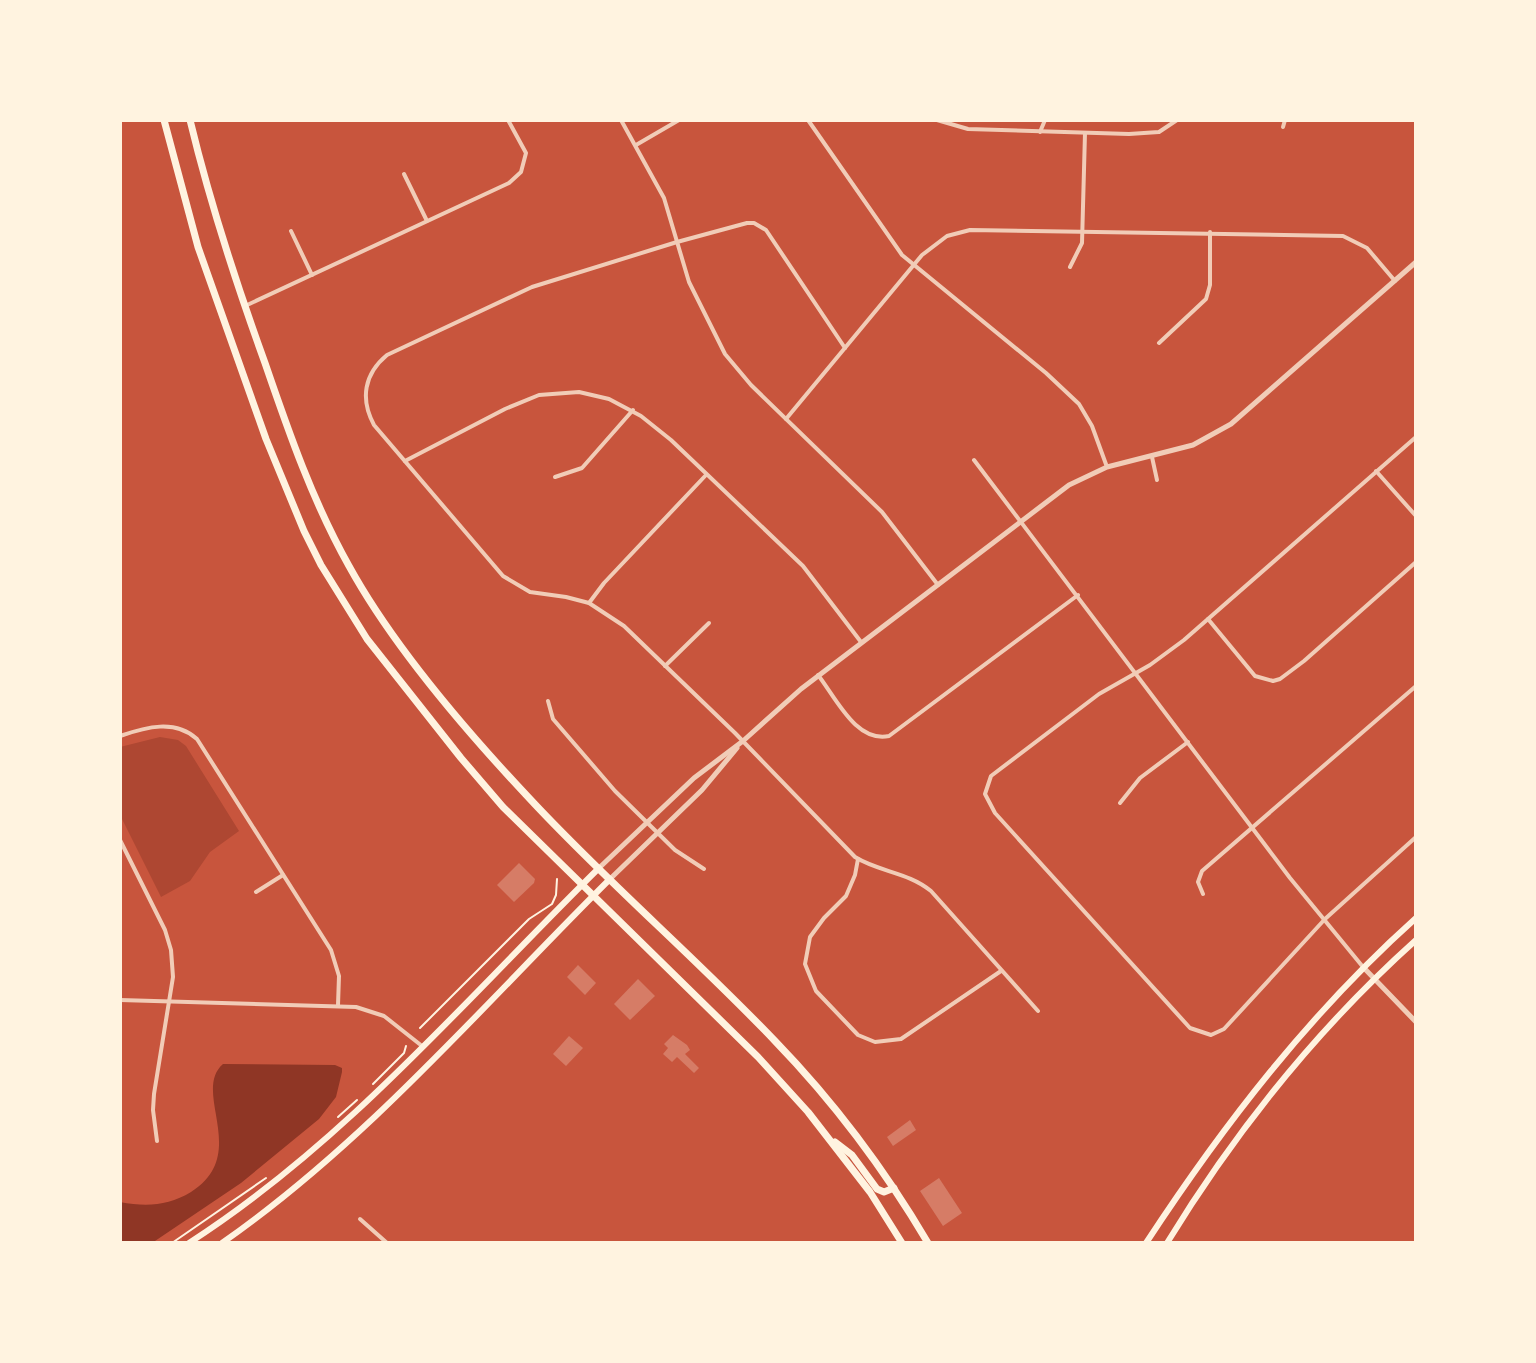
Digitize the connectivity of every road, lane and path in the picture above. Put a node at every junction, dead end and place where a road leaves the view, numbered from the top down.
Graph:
1 (164, 120) edge
2 (190, 120) edge
3 (508, 120) edge
4 (621, 120) edge
5 (679, 120) edge
6 (808, 120) edge
7 (937, 120) edge
8 (1045, 120) edge
9 (1177, 120) edge
10 (1285, 120) edge
11 (1283, 127) dead end
12 (1040, 132) junction
13 (1085, 133) junction
14 (636, 145) junction
15 (404, 174) dead end
16 (427, 221) junction
17 (291, 231) dead end
18 (1082, 231) junction
19 (1210, 232) junction
20 (677, 242) junction
21 (1416, 262) edge
22 (914, 265) junction
23 (1070, 267) dead end
24 (312, 275) junction
25 (1395, 281) junction
26 (245, 306) junction
27 (1159, 343) dead end
28 (845, 348) junction
29 (633, 410) junction
30 (786, 419) junction
31 (1416, 437) edge
32 (1152, 457) junction
33 (974, 460) dead end
34 (405, 461) junction
35 (1107, 467) junction
36 (1376, 471) junction
37 (706, 475) junction
38 (555, 477) dead end
39 (1157, 480) dead end
40 (1416, 516) edge
41 (1021, 521) junction
42 (1416, 562) edge
43 (938, 585) junction
44 (1078, 595) junction
45 (589, 603) junction
46 (1208, 619) junction
47 (709, 623) dead end
48 (861, 642) junction
49 (665, 666) junction
50 (1137, 674) junction
51 (818, 675) junction
52 (1416, 686) edge
53 (548, 701) dead end
54 (120, 736) edge
55 (743, 741) junction
56 (1188, 742) junction
57 (1120, 803) dead end
58 (646, 823) junction
59 (1253, 828) junction
60 (657, 833) junction
61 (1416, 837) edge
62 (120, 840) edge
63 (858, 859) junction
64 (599, 868) junction
65 (704, 869) dead end
66 (283, 875) junction
67 (557, 879) dead end
68 (610, 879) junction
69 (582, 885) junction
70 (256, 892) dead end
71 (1203, 894) dead end
72 (593, 896) junction
73 (1416, 918) edge
74 (1325, 919) junction
75 (1416, 940) edge
76 (1363, 967) junction
77 (1002, 971) junction
78 (1374, 980) junction
79 (120, 1000) edge
80 (170, 1000) junction
81 (338, 1005) junction
82 (1038, 1011) dead end
83 (1416, 1022) edge
84 (420, 1028) dead end
85 (406, 1046) dead end
86 (422, 1046) junction
87 (365, 1092) dead end
88 (357, 1100) dead end
89 (338, 1117) dead end
90 (828, 1137) junction
91 (157, 1141) dead end
92 (267, 1177) dead end
93 (894, 1188) junction
94 (360, 1219) dead end
95 (172, 1243) edge
96 (189, 1243) edge
97 (222, 1243) edge
98 (387, 1243) edge
99 (902, 1243) edge
100 (928, 1243) edge
101 (1146, 1243) edge
102 (1167, 1243) edge

1 - 69 highway
2 - 26 highway
3 - 16 street
4 - 14 street
5 - 14 street
6 - 22 street
7 - 12 street
8 - 12 street
9 - 13 street
10 - 11 street
12 - 13 street
13 - 18 street
14 - 20 street
15 - 16 street
16 - 24 street
17 - 24 street
18 - 19 street
18 - 22 street
18 - 23 street
19 - 25 street
19 - 27 street
20 - 28 street
20 - 30 street
20 - 34 street
21 - 25 street
22 - 28 street
22 - 35 street
24 - 26 street
25 - 32 street
26 - 64 highway
28 - 30 street
29 - 34 street
29 - 37 street
29 - 38 street
30 - 43 street
31 - 36 street
32 - 35 street
32 - 39 street
33 - 41 street
34 - 45 street
35 - 41 street
36 - 40 street
36 - 46 street
37 - 45 street
37 - 48 street
41 - 43 street
41 - 44 street
42 - 46 street
43 - 48 street
44 - 50 street
44 - 51 street
45 - 49 street
46 - 50 street
47 - 49 street
48 - 51 street
49 - 55 street
50 - 56 street
50 - 74 street
51 - 55 street
52 - 59 street
53 - 58 street
54 - 66 street
55 - 58 street
55 - 60 street
55 - 63 street
56 - 57 street
56 - 59 street
58 - 60 street
58 - 64 street
59 - 71 street
59 - 74 street
60 - 65 street
60 - 68 street
61 - 74 street
62 - 80 street
63 - 77 street
63 - 77 street
64 - 68 highway
64 - 69 main road
66 - 70 street
66 - 81 street
67 - 84 path
68 - 72 main road
68 - 93 highway
69 - 72 highway
69 - 86 main road
72 - 90 highway
72 - 97 main road
73 - 76 main road
74 - 76 street
75 - 78 main road
76 - 78 street
76 - 101 main road
77 - 82 street
78 - 83 street
78 - 102 main road
79 - 80 street
80 - 81 street
80 - 91 street
81 - 86 street
85 - 87 path
86 - 96 main road
88 - 89 path
90 - 93 highway
90 - 99 highway
92 - 95 path
93 - 100 highway
94 - 98 street

